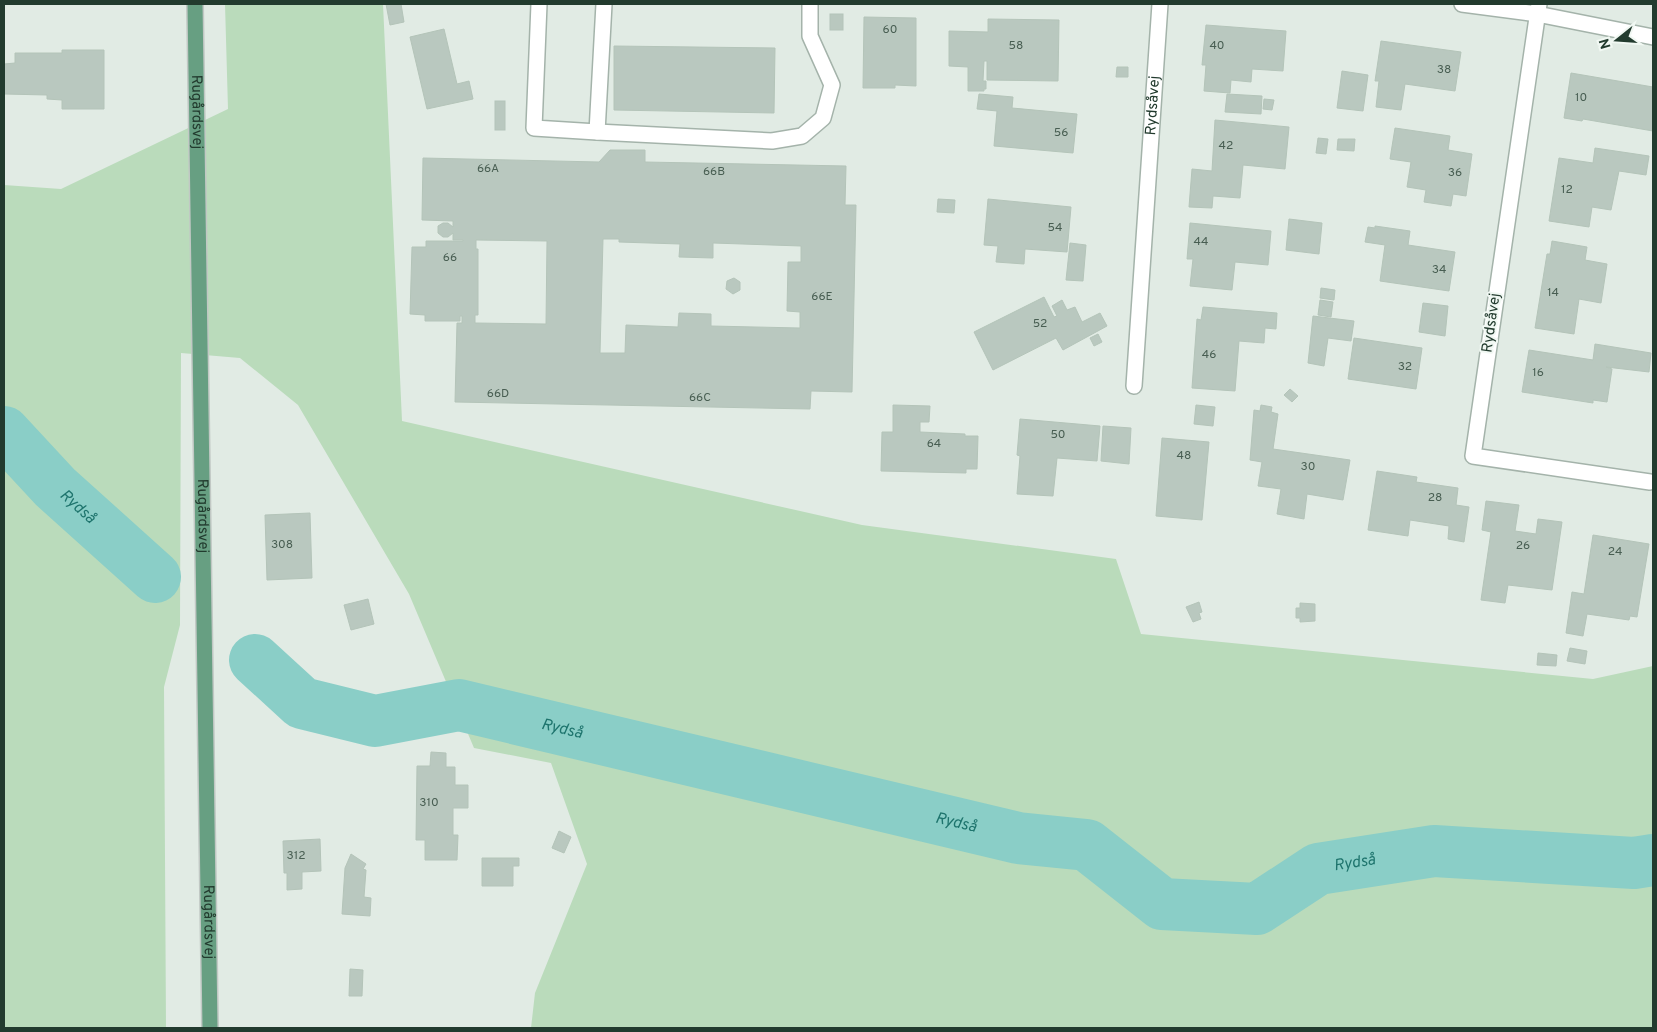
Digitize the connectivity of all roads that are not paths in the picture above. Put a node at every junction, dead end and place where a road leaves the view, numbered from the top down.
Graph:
1 (195, 4) edge
2 (539, 4) edge
3 (604, 4) edge
4 (810, 4) edge
5 (1160, 4) edge
6 (1462, 4) edge
7 (1538, 9) edge
8 (1653, 37) edge
9 (597, 132) junction
10 (1134, 386) dead end
11 (1650, 482) dead end
12 (210, 1028) edge

1 - 12 main road, Rugårdsvej
2 - 9 street
3 - 9 street
4 - 9 street
5 - 10 street, Rydsåvej
6 - 7 street
7 - 8 street
7 - 11 street, Rydsåvej

